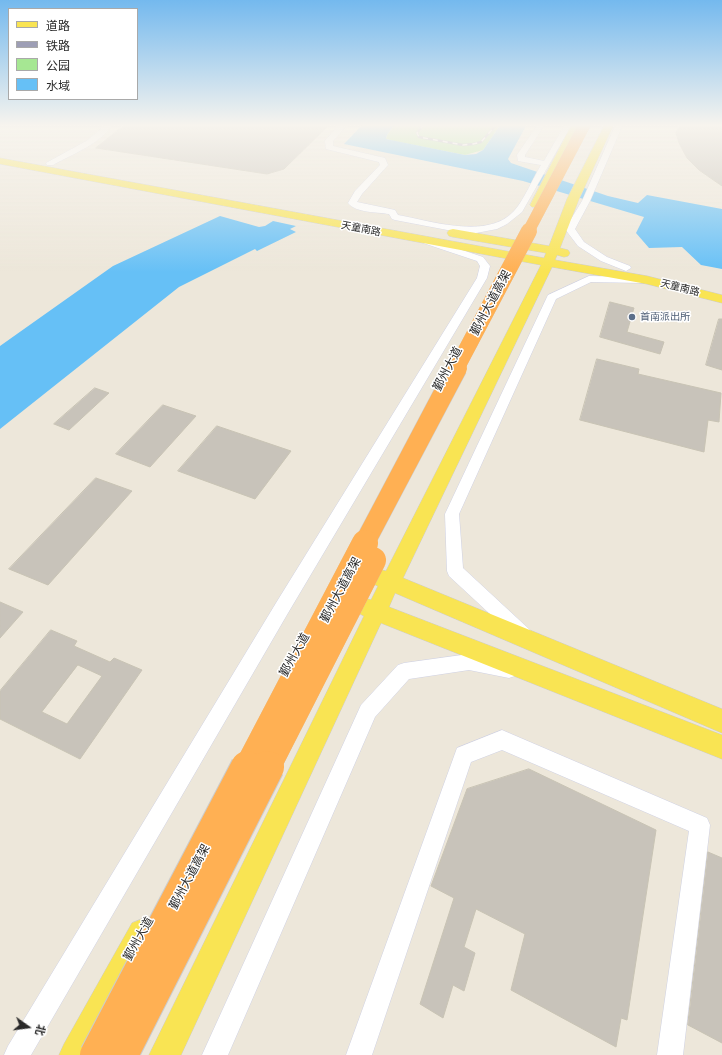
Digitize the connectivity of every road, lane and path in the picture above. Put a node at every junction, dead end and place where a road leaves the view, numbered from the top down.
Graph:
1 (63, 173) edge
2 (106, 173) edge
3 (377, 173) edge
4 (545, 173) edge
5 (559, 173) edge
6 (570, 173) edge
7 (591, 173) edge
8 (593, 173) edge
9 (586, 186) junction
10 (538, 189) junction
11 (484, 229) junction
12 (429, 235) junction
13 (513, 249) junction
14 (550, 256) junction
15 (626, 268) junction
16 (647, 280) junction
17 (722, 290) edge
18 (722, 299) edge
19 (344, 563) junction
20 (391, 582) junction
21 (328, 593) junction
22 (376, 612) junction
23 (529, 640) junction
24 (538, 675) junction
25 (722, 721) edge
26 (722, 747) edge
27 (17, 1055) edge
28 (75, 1055) edge
29 (96, 1055) edge
30 (122, 1055) edge
31 (165, 1055) edge
32 (215, 1055) edge
33 (359, 1055) edge
34 (670, 1055) edge

1 - 12 main road, 天童南路
2 - 12 main road
3 - 11 street
4 - 10 main road, 鄞州大道
5 - 29 highway, 鄞州大道高架, bridge
6 - 30 highway, 鄞州大道高架, bridge
7 - 9 main road
8 - 9 street
9 - 14 main road
9 - 15 street
10 - 11 street
10 - 13 main road, 鄞州大道
11 - 12 street
12 - 13 main road, 天童南路
12 - 27 street, 鄞州大道
13 - 14 main road, 天童南路
13 - 19 main road, 鄞州大道
14 - 15 main road, 天童南路
14 - 16 main road, 天童南路
14 - 20 main road
15 - 17 main road, 天童南路
16 - 18 main road, 天童南路
16 - 23 street
19 - 20 main road
19 - 21 main road, 鄞州大道
20 - 22 main road
20 - 23 main road
21 - 22 main road
21 - 28 main road, 鄞州大道
22 - 24 main road
22 - 31 main road
23 - 25 main road
24 - 26 main road
24 - 32 street
33 - 34 street

